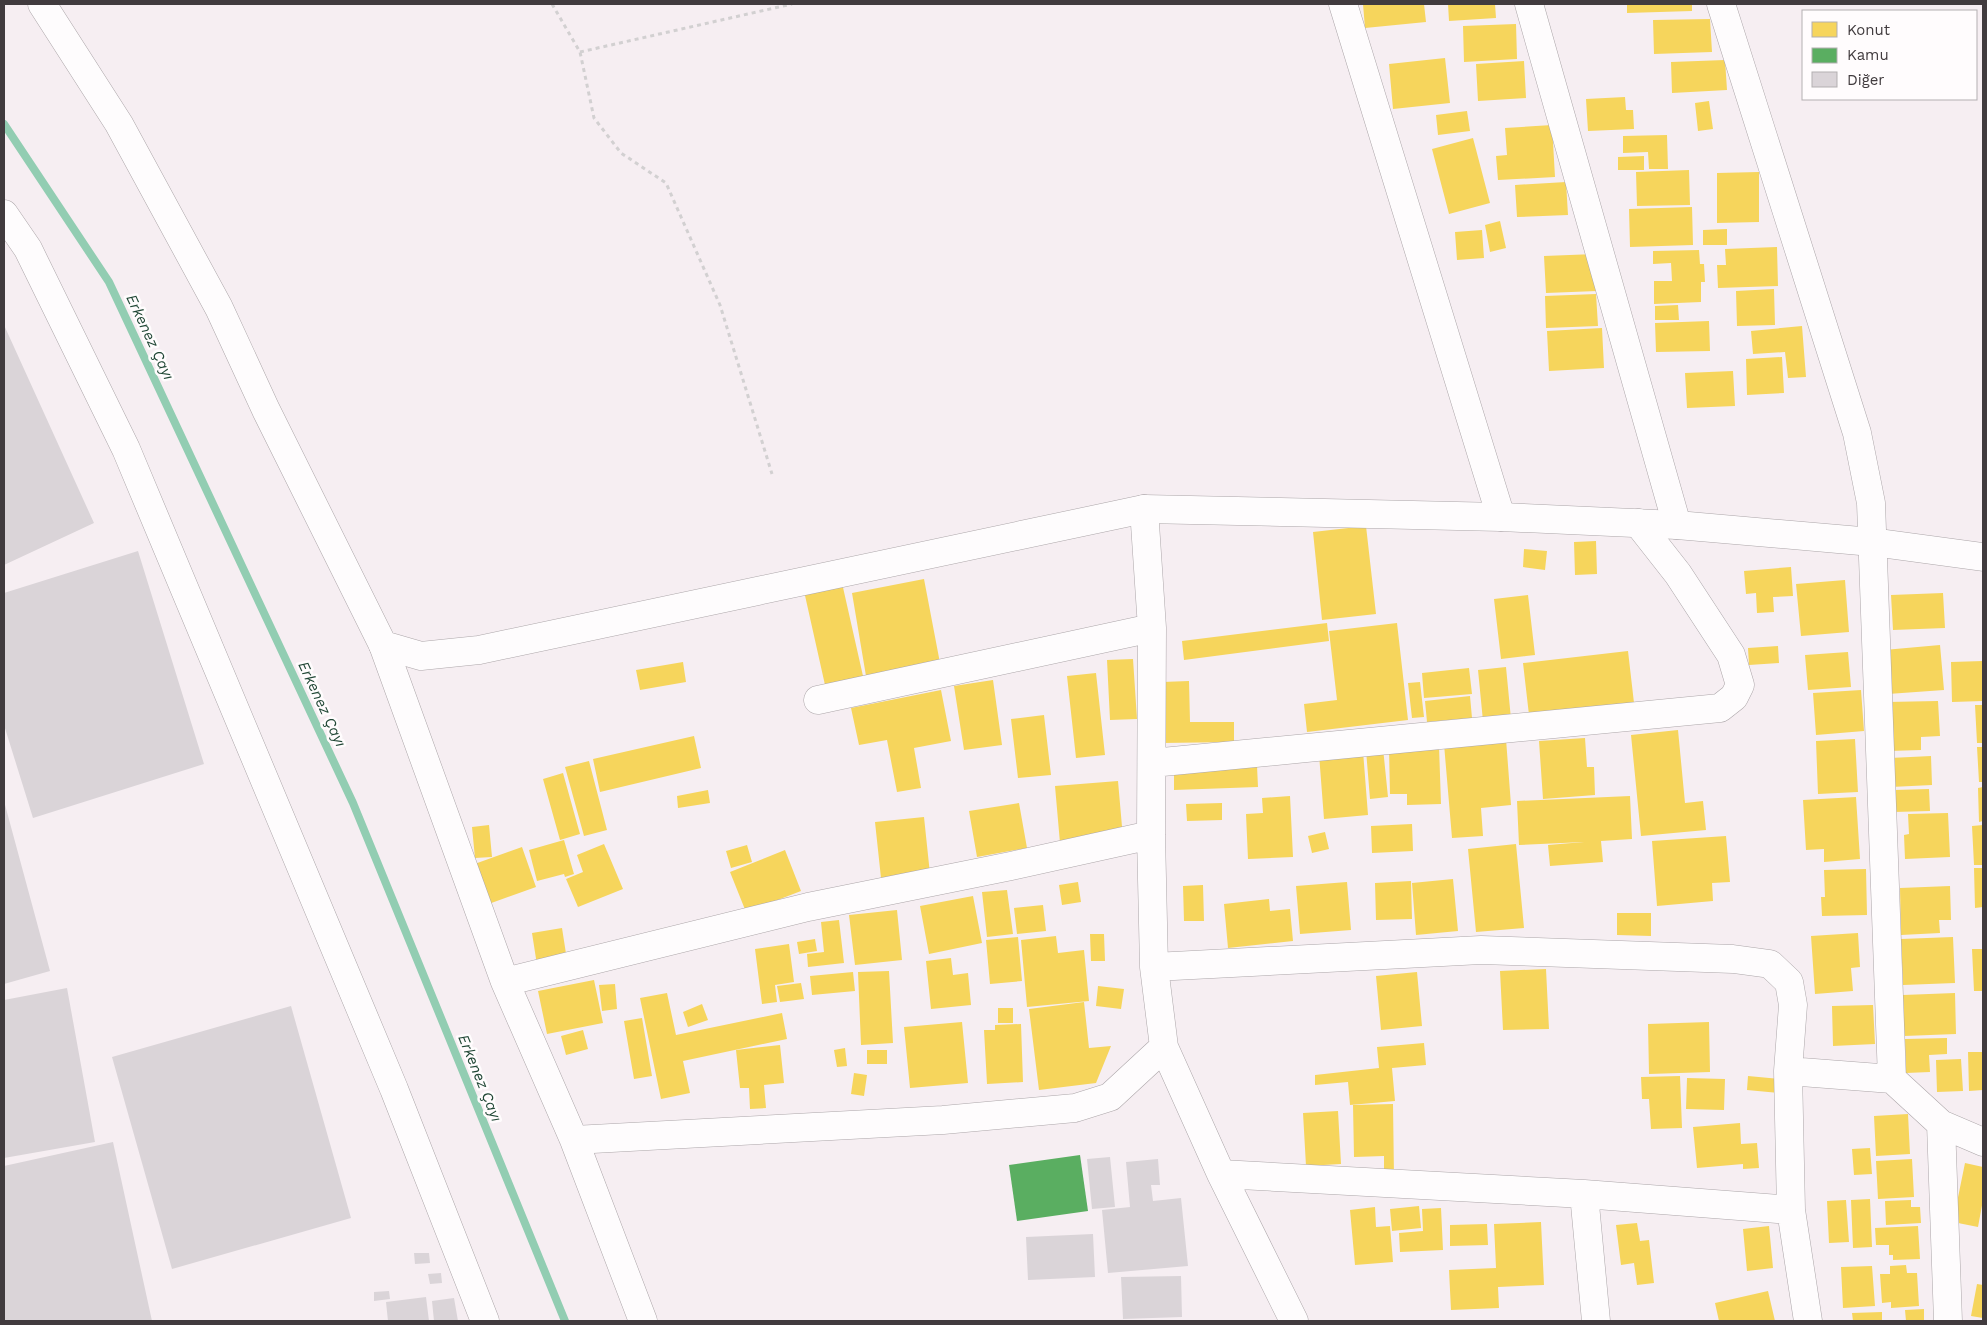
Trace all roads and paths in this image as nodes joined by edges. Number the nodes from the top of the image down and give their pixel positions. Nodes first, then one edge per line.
1 (42, 4) edge
2 (552, 4) edge
3 (792, 4) edge
4 (1343, 4) edge
5 (1529, 4) edge
6 (1721, 4) edge
7 (580, 52) junction
8 (4, 214) edge
9 (772, 474) dead end
10 (1144, 509) junction
11 (1501, 517) junction
12 (1638, 523) junction
13 (1677, 525) junction
14 (1872, 542) junction
15 (1983, 557) edge
16 (1152, 628) junction
17 (383, 645) junction
18 (818, 700) dead end
19 (1152, 763) junction
20 (1151, 835) junction
21 (1154, 967) junction
22 (505, 982) junction
23 (1164, 1047) junction
24 (1788, 1071) junction
25 (1892, 1079) junction
26 (1941, 1124) junction
27 (574, 1140) junction
28 (1983, 1142) edge
29 (1221, 1174) junction
30 (1584, 1194) junction
31 (1792, 1210) junction
32 (485, 1321) edge
33 (643, 1321) edge
34 (1294, 1321) edge
35 (1596, 1321) edge
36 (1808, 1321) edge
37 (1948, 1321) edge

1 - 17 street
2 - 7 path
3 - 7 path
4 - 11 street
5 - 13 street
6 - 14 street
7 - 9 path
8 - 32 street
10 - 11 street
10 - 16 street
10 - 17 street
11 - 12 street
12 - 13 street
12 - 19 street
13 - 14 street
14 - 15 street
14 - 25 street
16 - 18 street
16 - 19 street
17 - 22 street
19 - 20 street
20 - 21 street
20 - 22 street
21 - 23 street
21 - 24 street
22 - 27 street
23 - 27 street
23 - 29 street
24 - 25 street
24 - 31 street
25 - 26 street
26 - 28 street
26 - 37 street
27 - 33 street
29 - 30 street
29 - 34 street
30 - 31 street
30 - 35 street
31 - 36 street

